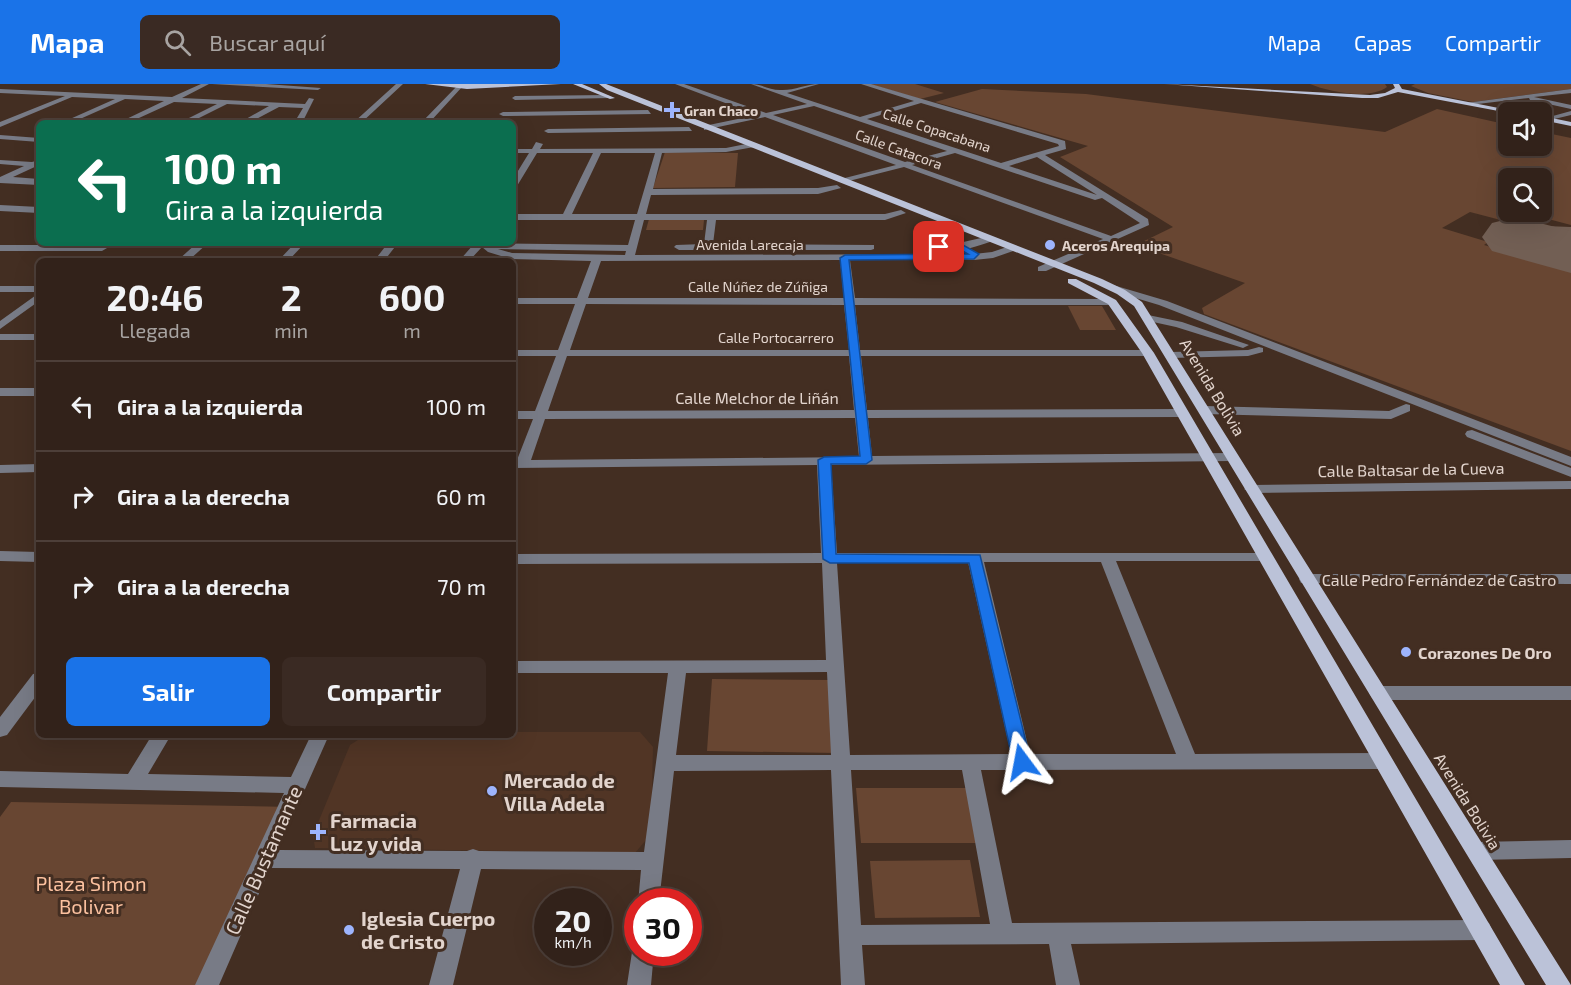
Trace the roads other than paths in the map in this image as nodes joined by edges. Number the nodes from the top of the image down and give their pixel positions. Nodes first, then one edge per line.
1 (206, 84) edge
2 (215, 84) edge
3 (400, 84) edge
4 (428, 84) edge
5 (558, 84) edge
6 (576, 84) edge
7 (603, 84) edge
8 (678, 84) edge
9 (754, 84) edge
10 (816, 84) edge
11 (864, 84) edge
12 (1167, 84) edge
13 (1298, 84) edge
14 (320, 86) edge
15 (524, 86) junction
16 (84, 87) dead end
17 (459, 87) junction
18 (1397, 87) edge
19 (1571, 90) edge
20 (0, 91) edge
21 (780, 93) junction
22 (70, 94) junction
23 (1347, 95) junction
24 (124, 97) junction
25 (608, 97) junction
26 (1520, 97) junction
27 (515, 98) junction
28 (174, 99) junction
29 (922, 101) junction
30 (226, 102) junction
31 (1469, 103) junction
32 (279, 104) junction
33 (815, 104) junction
34 (307, 106) junction
35 (1571, 108) edge
36 (1498, 109) edge
37 (648, 112) junction
38 (1571, 113) edge
39 (503, 114) junction
40 (555, 115) junction
41 (766, 115) junction
42 (1552, 117) edge
43 (859, 119) junction
44 (0, 120) edge
45 (12, 120) junction
46 (72, 120) edge
47 (128, 120) edge
48 (189, 120) edge
49 (249, 120) edge
50 (300, 120) edge
51 (360, 120) edge
52 (428, 120) edge
53 (498, 120) edge
54 (1552, 120) edge
55 (1571, 124) edge
56 (0, 125) edge
57 (707, 128) junction
58 (689, 129) junction
59 (548, 131) junction
60 (36, 136) edge
61 (0, 137) edge
62 (29, 139) junction
63 (36, 140) edge
64 (751, 145) junction
65 (739, 148) junction
66 (516, 151) edge
67 (535, 151) junction
68 (598, 151) junction
69 (659, 151) junction
70 (955, 151) junction
71 (1038, 154) junction
72 (0, 162) edge
73 (36, 163) edge
74 (36, 163) edge
75 (903, 165) junction
76 (1000, 166) junction
77 (517, 172) edge
78 (0, 179) edge
79 (36, 182) edge
80 (841, 185) junction
81 (647, 192) junction
82 (1113, 200) junction
83 (0, 208) edge
84 (36, 210) edge
85 (901, 213) junction
86 (516, 217) edge
87 (566, 217) junction
88 (712, 217) junction
89 (638, 218) junction
90 (1112, 238) junction
91 (990, 239) junction
92 (976, 243) junction
93 (70, 246) edge
94 (104, 246) edge
95 (200, 246) edge
96 (297, 246) edge
97 (391, 246) edge
98 (481, 246) edge
99 (486, 246) edge
100 (516, 246) edge
101 (708, 247) junction
102 (963, 247) junction
103 (0, 248) edge
104 (1012, 248) junction
105 (630, 253) junction
106 (1001, 253) junction
107 (974, 257) junction
108 (89, 258) edge
109 (186, 258) edge
110 (286, 258) edge
111 (381, 258) edge
112 (467, 258) edge
113 (597, 258) junction
114 (845, 258) junction
115 (1054, 264) junction
116 (1042, 269) junction
117 (36, 288) edge
118 (1113, 288) junction
119 (0, 289) edge
120 (36, 298) edge
121 (516, 301) edge
122 (582, 301) junction
123 (849, 302) junction
124 (1112, 302) junction
125 (1148, 318) junction
126 (0, 326) edge
127 (0, 337) edge
128 (36, 337) edge
129 (1259, 350) junction
130 (855, 352) junction
131 (516, 353) edge
132 (563, 353) junction
133 (1148, 353) junction
134 (1171, 355) junction
135 (0, 392) edge
136 (36, 392) edge
137 (1406, 408) junction
138 (1205, 410) junction
139 (1181, 413) junction
140 (516, 414) edge
141 (541, 414) junction
142 (861, 414) junction
143 (1207, 457) junction
144 (1232, 457) junction
145 (824, 460) junction
146 (866, 460) junction
147 (1571, 462) edge
148 (518, 464) edge
149 (36, 468) edge
150 (0, 469) edge
151 (1571, 473) edge
152 (1571, 485) edge
153 (1251, 489) junction
154 (0, 556) edge
155 (1264, 556) junction
156 (36, 557) edge
157 (975, 558) junction
158 (1107, 558) junction
159 (516, 559) edge
160 (830, 559) junction
161 (1307, 579) junction
162 (1571, 579) edge
163 (836, 666) junction
164 (516, 667) edge
165 (678, 667) junction
166 (36, 683) edge
167 (1378, 693) junction
168 (1571, 693) edge
169 (0, 730) edge
170 (160, 738) edge
171 (319, 738) edge
172 (1188, 761) junction
173 (1383, 761) junction
174 (840, 762) junction
175 (970, 762) junction
176 (1022, 762) junction
177 (665, 764) junction
178 (0, 779) edge
179 (134, 782) junction
180 (297, 785) junction
181 (1571, 849) edge
182 (1476, 851) junction
183 (473, 858) junction
184 (264, 859) junction
185 (653, 861) junction
186 (650, 888) edge
187 (1481, 930) junction
188 (1003, 933) junction
189 (1058, 933) junction
190 (850, 935) junction
191 (641, 966) edge
192 (207, 985) edge
193 (441, 985) edge
194 (639, 985) edge
195 (853, 985) edge
196 (1068, 985) edge
197 (1513, 985) edge
198 (1559, 985) edge

1 - 28 street
2 - 14 street
3 - 51 street
4 - 17 main road
5 - 15 main road
6 - 25 main road, Avenida Bolivia
7 - 57 main road, Avenida Bolivia
8 - 41 street, Calle Catacora
9 - 21 street, Calle Copacabana
10 - 21 street
11 - 29 street
12 - 23 main road
13 - 23 main road
14 - 34 street
15 - 17 main road
15 - 27 street
16 - 22 street
17 - 52 street
18 - 23 main road
18 - 31 main road
19 - 26 street
20 - 22 street
21 - 33 street, Calle Copacabana
22 - 24 street
22 - 45 street
24 - 28 street
24 - 46 street
25 - 27 street
25 - 37 main road, Avenida Bolivia
26 - 31 street
26 - 35 street
27 - 39 street
28 - 30 street
28 - 47 street
29 - 43 street
29 - 71 street
30 - 32 street
30 - 48 street
31 - 36 main road
32 - 34 street
32 - 49 street
33 - 41 street
33 - 43 street, Calle Copacabana
34 - 50 street
37 - 40 street
37 - 58 main road, Avenida Bolivia
38 - 42 street
39 - 40 street
39 - 53 street
40 - 59 street
41 - 57 street
41 - 75 street, Calle Catacora
43 - 70 street, Calle Copacabana
44 - 45 street
45 - 56 street
54 - 55 main road
57 - 64 main road, Avenida Bolivia
58 - 59 street
58 - 65 main road, Avenida Bolivia
59 - 67 street
60 - 62 street
61 - 62 street
62 - 63 street
64 - 65 street
64 - 80 main road, Avenida Bolivia
65 - 69 street
65 - 80 main road, Avenida Bolivia
66 - 67 street
67 - 68 street
67 - 77 street
68 - 69 street
68 - 87 street
69 - 81 street
70 - 75 street
70 - 76 street, Calle Copacabana
71 - 76 street
71 - 82 street
72 - 73 street
74 - 78 street
75 - 80 street
75 - 90 street, Calle Catacora
76 - 82 street, Calle Copacabana
78 - 79 street
80 - 81 street
80 - 85 main road, Avenida Bolivia
80 - 91 main road, Avenida Bolivia
81 - 89 street
82 - 90 street
83 - 84 street
85 - 88 street
85 - 92 main road, Avenida Bolivia
86 - 87 street
87 - 89 street
88 - 89 street
88 - 101 street
89 - 105 street
90 - 115 street
91 - 92 street, Avenida Larecaja
91 - 104 main road, Avenida Bolivia
92 - 102 street, Avenida Larecaja
92 - 106 main road, Avenida Bolivia
93 - 103 street
94 - 108 street
95 - 109 street
96 - 110 street
97 - 111 street
98 - 112 street
99 - 113 street, Avenida Larecaja
100 - 105 street, Avenida Larecaja
101 - 102 street, Avenida Larecaja
101 - 105 street, Avenida Larecaja
102 - 107 street
104 - 106 street, Avenida Larecaja
104 - 115 main road, Avenida Bolivia
105 - 113 street, Avenida Larecaja
105 - 114 street, Avenida Larecaja
106 - 107 street, Avenida Larecaja
106 - 116 main road, Avenida Bolivia
107 - 114 street, Avenida Larecaja
113 - 122 street
114 - 123 street
115 - 116 street
115 - 118 main road, Avenida Bolivia
116 - 124 main road, Avenida Bolivia
117 - 119 street
118 - 125 main road, Avenida Bolivia
118 - 147 street
120 - 126 street
121 - 122 street, Calle Núñez de Zúñiga
122 - 123 street, Calle Núñez de Zúñiga
122 - 132 street
123 - 124 street, Calle Núñez de Zúñiga
123 - 130 street
124 - 133 main road, Avenida Bolivia
125 - 129 street
125 - 134 main road, Avenida Bolivia
127 - 128 street
129 - 134 street
129 - 137 street
130 - 132 street, Calle Portocarrero
130 - 133 street, Calle Portocarrero
130 - 142 street
131 - 132 street, Calle Portocarrero
132 - 141 street
133 - 139 main road, Avenida Bolivia
134 - 138 main road, Avenida Bolivia
135 - 136 street
137 - 138 street
137 - 151 street
138 - 144 main road, Avenida Bolivia
139 - 142 street, Calle Melchor de Liñán
139 - 143 main road, Avenida Bolivia
140 - 141 street, Calle Melchor de Liñán
141 - 142 street, Calle Melchor de Liñán
141 - 148 street
142 - 146 street
143 - 144 street
143 - 146 street
143 - 155 main road, Avenida Bolivia
144 - 153 main road, Avenida Bolivia
145 - 146 street
145 - 148 street
145 - 160 street
149 - 150 street
152 - 153 street, Calle Baltasar de la Cueva
153 - 161 main road, Avenida Bolivia
154 - 156 street
155 - 158 street
155 - 173 main road, Avenida Bolivia
157 - 158 street
157 - 160 street
157 - 176 street
158 - 172 street
159 - 160 street
160 - 163 street
161 - 162 street, Calle Pedro Fernández de Castro
161 - 167 main road, Avenida Bolivia
163 - 165 street
163 - 174 street
164 - 165 street
165 - 177 street
166 - 169 street
167 - 168 street
167 - 182 main road, Avenida Bolivia
170 - 179 street
171 - 180 street, Calle Bustamante
172 - 173 street
172 - 176 street
173 - 187 main road, Avenida Bolivia
174 - 175 street
174 - 177 street
174 - 190 street
175 - 176 street
175 - 188 street
177 - 185 street
178 - 179 street
179 - 180 street
180 - 184 street, Calle Bustamante
181 - 182 street
182 - 198 main road, Avenida Bolivia
183 - 184 street
183 - 185 street
183 - 193 street
184 - 192 street, Calle Bustamante
185 - 186 street
187 - 189 street
187 - 197 main road, Avenida Bolivia
188 - 189 street
188 - 190 street
189 - 196 street
190 - 195 street
191 - 194 street

